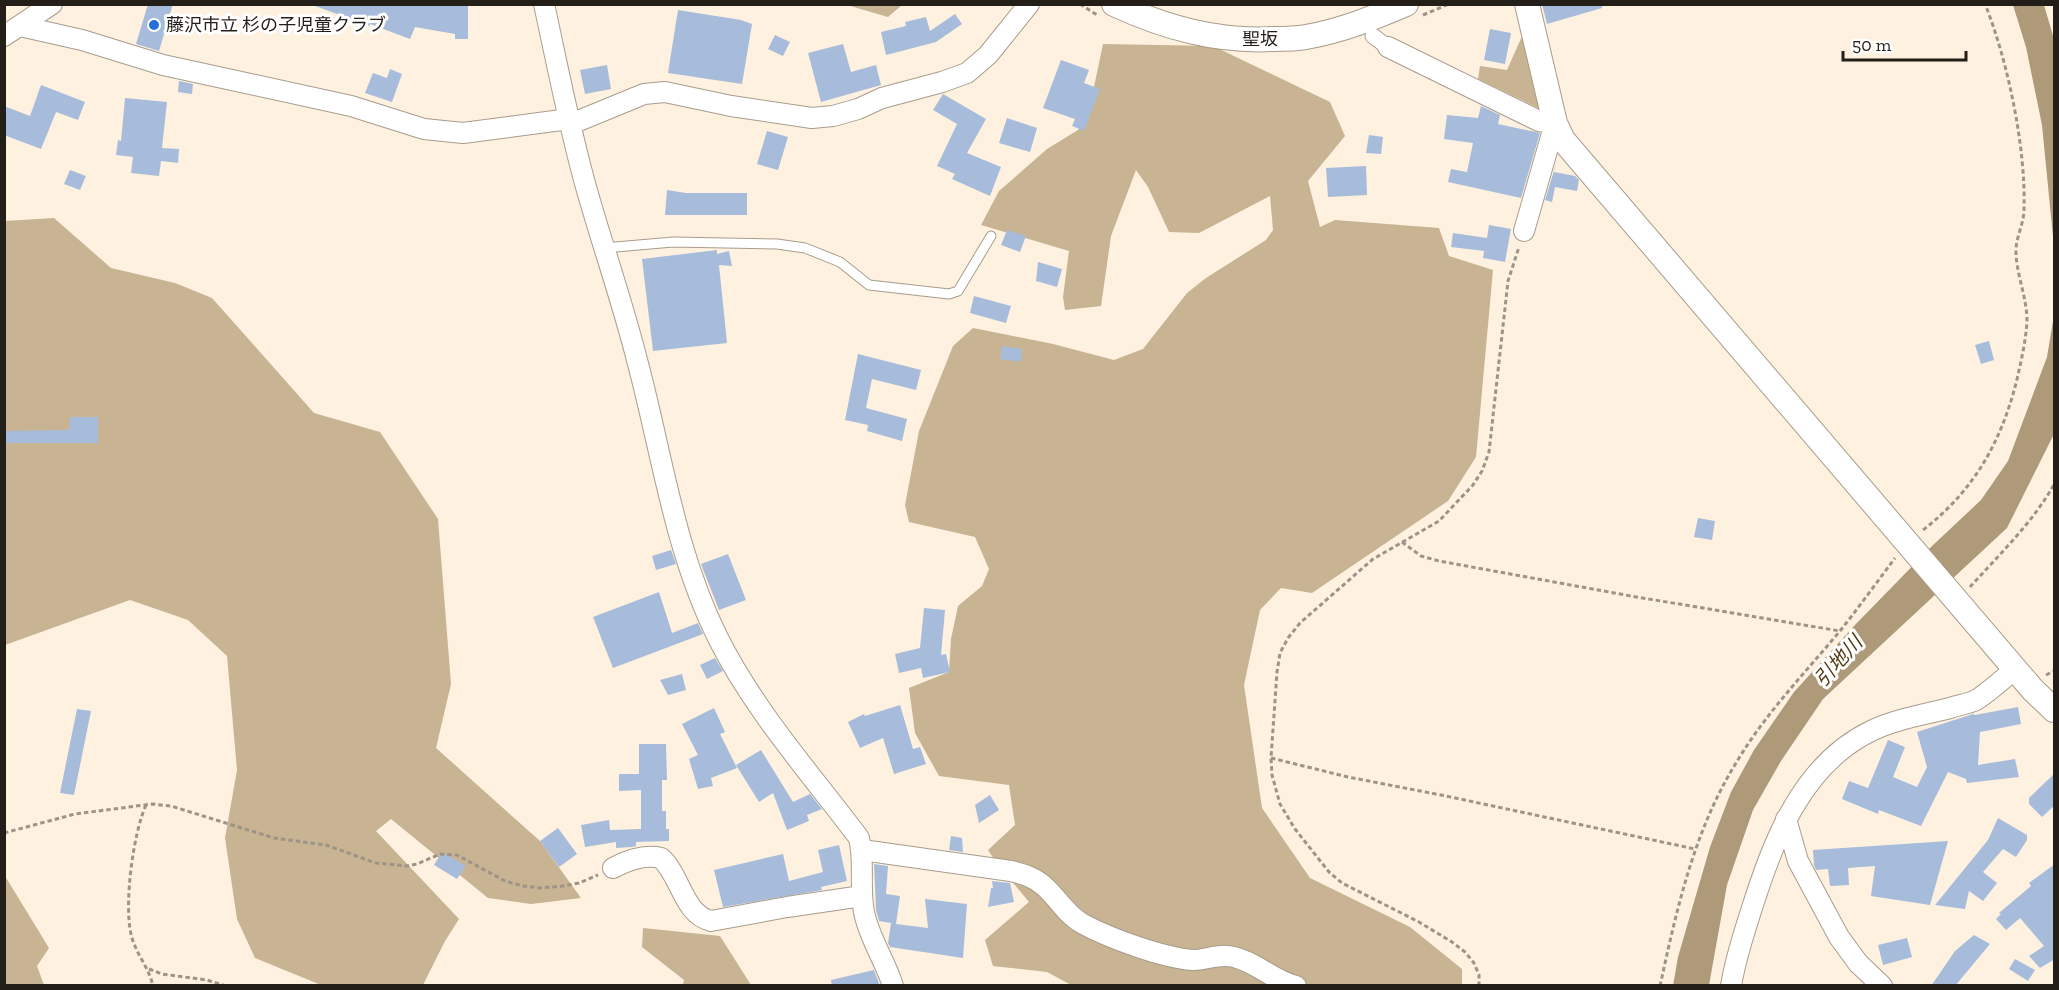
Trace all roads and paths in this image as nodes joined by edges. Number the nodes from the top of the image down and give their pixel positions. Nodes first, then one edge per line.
1 (52, 4) edge
2 (544, 4) edge
3 (1029, 4) edge
4 (1114, 4) edge
5 (1406, 4) edge
6 (1527, 4) edge
7 (1985, 4) edge
8 (12, 31) edge
9 (1380, 41) dead end
10 (570, 121) junction
11 (1555, 123) junction
12 (1524, 231) joint
13 (991, 236) dead end
14 (604, 248) junction
15 (2055, 484) edge
16 (1402, 542) junction
17 (1906, 543) junction
18 (1955, 599) junction
19 (1840, 631) junction
20 (2015, 669) junction
21 (2055, 710) edge
22 (1271, 758) junction
23 (147, 804) junction
24 (1786, 819) junction
25 (4, 833) edge
26 (1695, 849) junction
27 (862, 850) junction
28 (613, 868) joint
29 (862, 896) junction
30 (146, 966) junction
31 (153, 986) edge
32 (226, 986) edge
33 (893, 986) edge
34 (1296, 986) edge
35 (1479, 986) edge
36 (1660, 986) edge
37 (1731, 986) edge
38 (1882, 986) edge

1 - 8 street
2 - 10 street
3 - 10 street
4 - 5 street, 聖坂
6 - 11 street
7 - 17 path
8 - 10 street
9 - 11 street
10 - 14 street
11 - 12 street
11 - 17 street
12 - 16 path
13 - 14 lane
14 - 27 street
15 - 18 path
16 - 19 path
16 - 22 path
17 - 18 street
17 - 19 path
18 - 20 street
19 - 26 path
20 - 21 street
20 - 24 street
22 - 26 path
22 - 35 path
23 - 25 path
23 - 28 path
23 - 30 path
24 - 37 street
24 - 38 street
26 - 36 path
27 - 29 street
27 - 34 street
28 - 29 street
29 - 33 street
30 - 31 path
30 - 32 path

